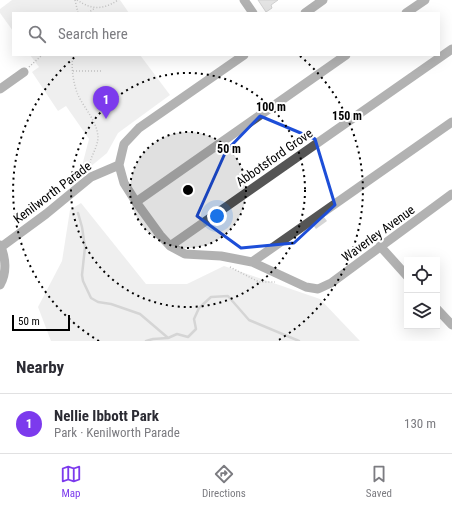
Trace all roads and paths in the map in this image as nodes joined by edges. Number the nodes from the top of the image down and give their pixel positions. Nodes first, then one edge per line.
1 (76, 0) edge
2 (118, 0) edge
3 (244, 0) edge
4 (323, 0) edge
5 (424, 0) edge
6 (95, 8) junction
7 (78, 12) edge
8 (89, 12) edge
9 (252, 12) edge
10 (306, 12) edge
11 (407, 12) edge
12 (452, 49) edge
13 (41, 56) edge
14 (73, 56) edge
15 (243, 56) edge
16 (345, 56) edge
17 (73, 71) junction
18 (103, 71) dead end
19 (24, 72) joint
20 (0, 89) edge
21 (452, 122) edge
22 (118, 165) junction
23 (91, 177) junction
24 (452, 194) edge
25 (136, 202) junction
26 (0, 246) edge
27 (170, 246) junction
28 (380, 246) junction
29 (252, 262) junction
30 (228, 265) dead end
31 (404, 273) edge
32 (277, 282) dead end
33 (0, 285) edge
34 (440, 312) edge
35 (452, 326) edge

1 - 6 path
1 - 7 path
2 - 6 path
3 - 9 street
4 - 10 street
5 - 11 street
6 - 8 path
12 - 27 street, Abbotsford Grove
13 - 19 path
14 - 17 path
15 - 22 street
16 - 25 street
17 - 18 path
17 - 23 path
19 - 20 street
21 - 29 street
22 - 23 street, Kenilworth Parade
22 - 25 street
23 - 26 street, Kenilworth Parade
24 - 28 street, Waverley Avenue
25 - 27 street
26 - 33 street
27 - 29 street
28 - 29 street, Waverley Avenue
28 - 31 street
30 - 32 path
34 - 35 street

